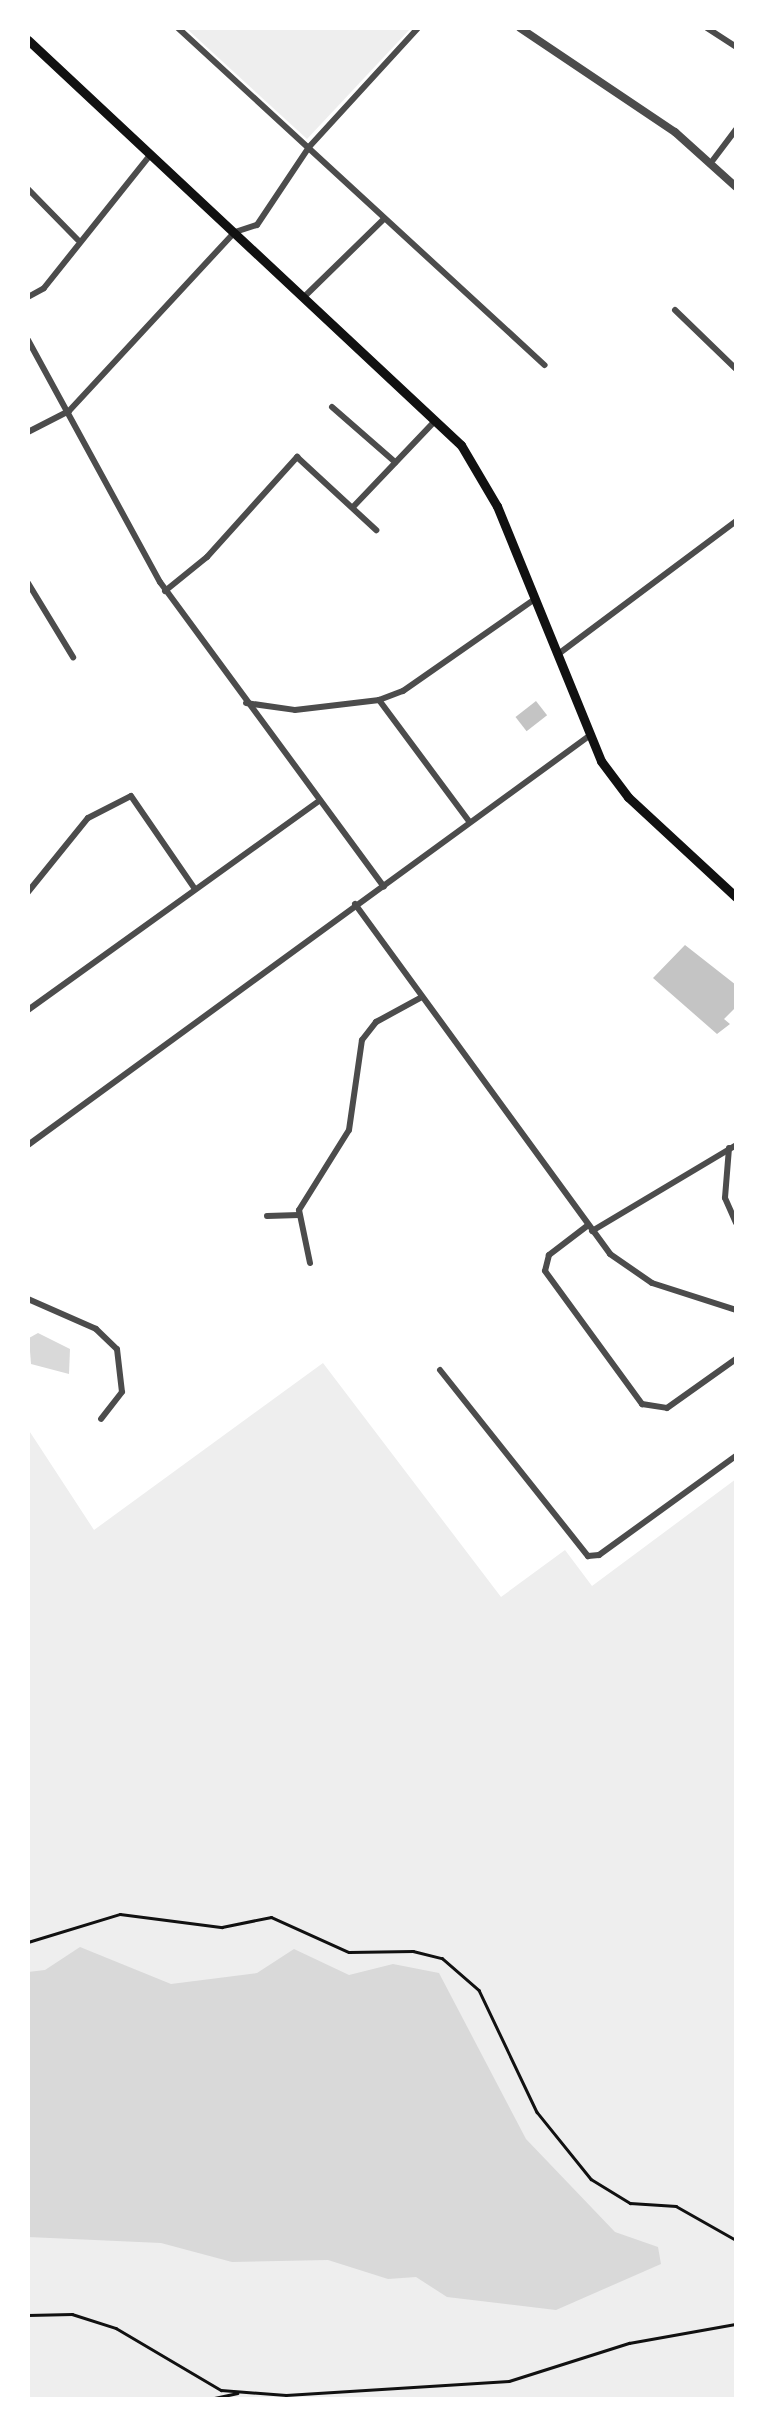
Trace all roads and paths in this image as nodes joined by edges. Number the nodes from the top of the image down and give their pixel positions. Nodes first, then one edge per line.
1 (178, 28) edge
2 (418, 28) edge
3 (520, 28) edge
4 (707, 28) edge
5 (28, 40) edge
6 (736, 46) edge
7 (736, 130) edge
8 (309, 147) junction
9 (152, 154) junction
10 (713, 160) junction
11 (736, 187) edge
12 (28, 189) edge
13 (384, 219) junction
14 (235, 232) junction
15 (78, 240) junction
16 (305, 296) junction
17 (28, 297) edge
18 (675, 310) dead end
19 (28, 340) edge
20 (544, 365) dead end
21 (736, 368) edge
22 (332, 407) dead end
23 (65, 413) junction
24 (436, 420) junction
25 (28, 432) edge
26 (395, 462) junction
27 (353, 507) junction
28 (736, 521) edge
29 (376, 530) dead end
30 (28, 583) edge
31 (165, 590) junction
32 (535, 600) junction
33 (558, 655) junction
34 (73, 657) dead end
35 (379, 700) junction
36 (245, 702) junction
37 (589, 736) junction
38 (319, 801) junction
39 (469, 821) junction
40 (384, 887) junction
41 (195, 889) junction
42 (28, 892) edge
43 (736, 897) edge
44 (354, 904) junction
45 (422, 997) junction
46 (28, 1010) edge
47 (28, 1145) edge
48 (733, 1146) edge
49 (299, 1214) junction
50 (267, 1216) dead end
51 (736, 1223) edge
52 (589, 1228) junction
53 (310, 1263) dead end
54 (28, 1299) edge
55 (736, 1310) edge
56 (736, 1360) edge
57 (440, 1370) dead end
58 (102, 1420) dead end
59 (736, 1456) edge
60 (28, 1942) edge
61 (736, 2240) edge
62 (28, 2316) edge
63 (736, 2324) edge
64 (241, 2392) junction
65 (204, 2400) edge

1 - 8 street
2 - 8 street
3 - 10 street
4 - 6 street
5 - 9 main road
7 - 10 street
8 - 13 street
8 - 14 street
9 - 14 main road
9 - 15 street
10 - 11 street
12 - 15 street
13 - 16 street
13 - 20 street
14 - 16 main road
14 - 23 street
15 - 17 street
16 - 24 main road
18 - 21 street
19 - 23 street
22 - 26 street
23 - 25 street
23 - 31 street
24 - 26 street
24 - 32 main road
26 - 27 street
27 - 29 street
27 - 31 street
28 - 33 street
30 - 34 street
31 - 36 street
32 - 33 main road
32 - 35 street
33 - 37 main road
35 - 36 street
35 - 39 street
36 - 38 street
37 - 39 street
37 - 43 main road
38 - 40 street
38 - 41 street
39 - 40 street
40 - 44 street
41 - 42 street
41 - 46 street
44 - 45 street
44 - 47 street
45 - 49 street
45 - 52 street
48 - 51 street
48 - 52 street
49 - 50 street
49 - 53 street
52 - 55 street
52 - 56 street
54 - 58 street
57 - 59 street
60 - 61 path
62 - 64 path
63 - 64 path
64 - 65 path

